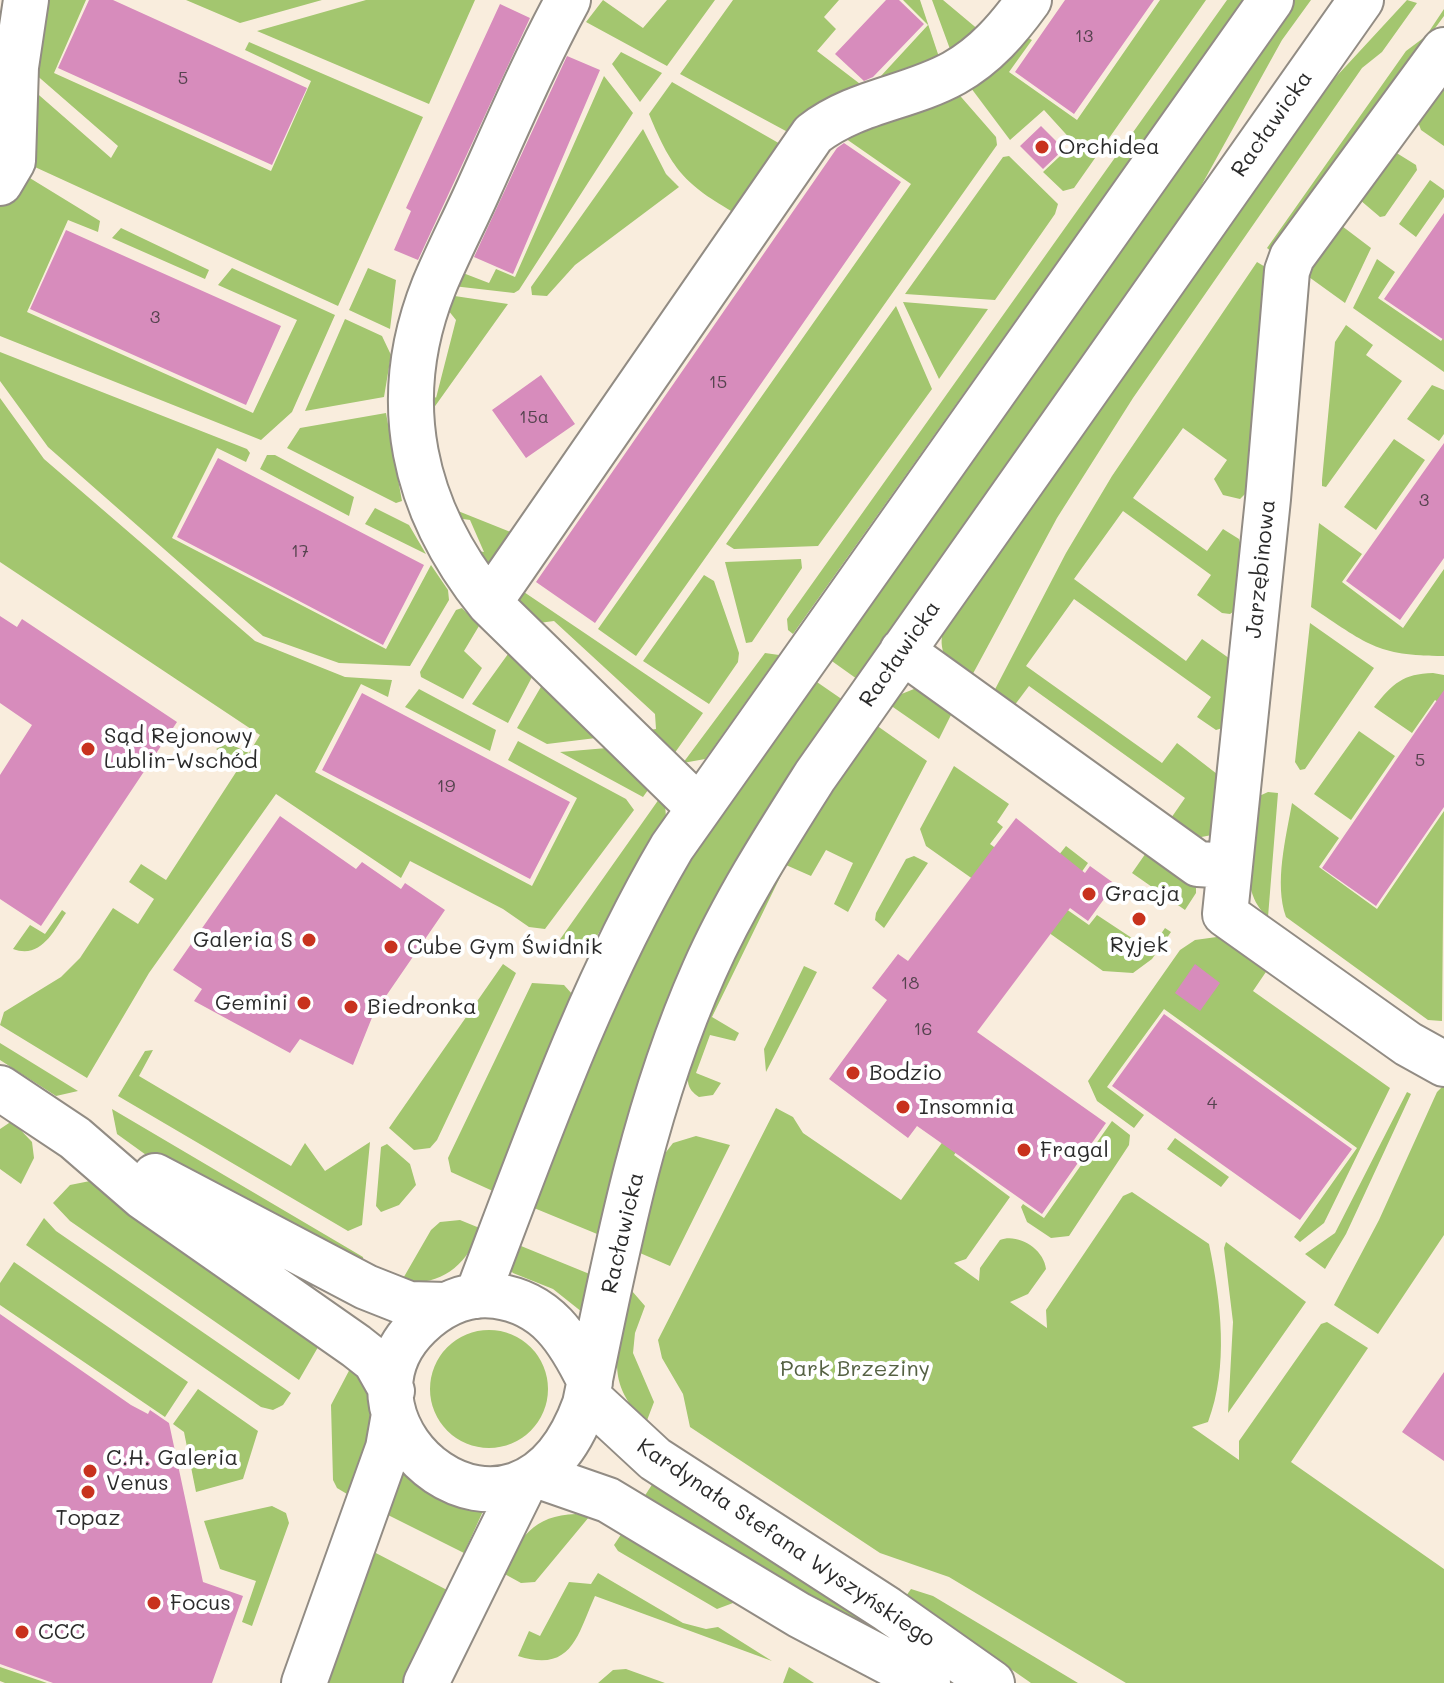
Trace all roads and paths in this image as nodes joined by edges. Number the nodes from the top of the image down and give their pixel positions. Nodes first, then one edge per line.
1 (26, 0) edge
2 (568, 0) edge
3 (1029, 0) edge
4 (1271, 0) edge
5 (1361, 0) edge
6 (1444, 50) edge
7 (0, 183) edge
8 (489, 603) junction
9 (902, 651) junction
10 (698, 807) junction
11 (1230, 866) junction
12 (1426, 1054) edge
13 (0, 1088) edge
14 (75, 1138) junction
15 (462, 1301) junction
16 (588, 1389) junction
17 (393, 1402) junction
18 (530, 1480) junction
19 (304, 1683) edge
20 (426, 1683) edge
21 (928, 1683) edge
22 (992, 1683) edge

1 - 7 street
2 - 8 street
3 - 8 street
4 - 10 street
5 - 9 street, Racławicka
6 - 11 street, Jarzębinowa
8 - 10 street
9 - 11 street
9 - 16 street, Racławicka
10 - 15 street
11 - 12 street, Jarzębinowa
13 - 14 street
14 - 15 street
14 - 17 street
15 - 16 street
15 - 17 street
16 - 18 street
16 - 22 street, Kardynała Stefana Wyszyńskiego
17 - 18 street
17 - 19 street
18 - 20 street
18 - 21 street, Kardynała Stefana Wyszyńskiego

